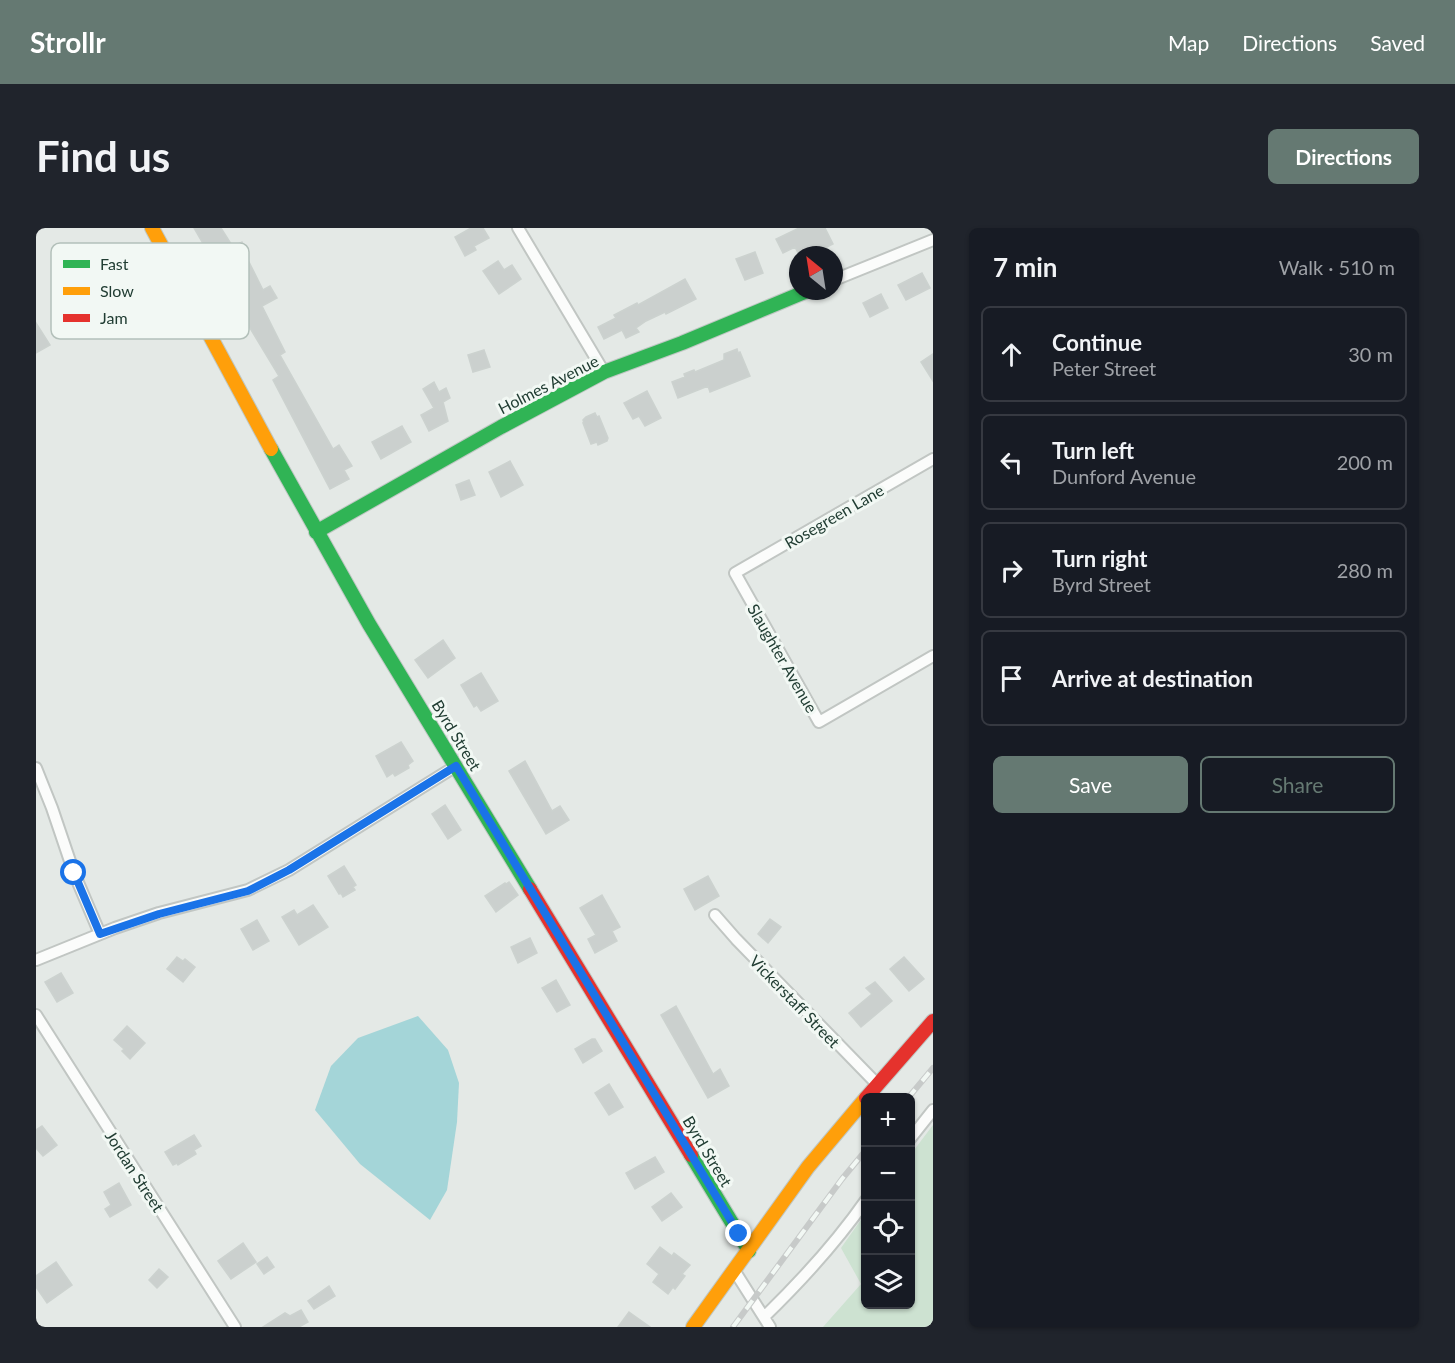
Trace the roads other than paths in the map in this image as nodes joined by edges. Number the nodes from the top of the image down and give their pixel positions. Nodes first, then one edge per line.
1 (152, 228) edge
2 (518, 228) edge
3 (933, 240) edge
4 (160, 243) edge
5 (843, 276) edge
6 (789, 298) edge
7 (212, 339) edge
8 (604, 372) junction
9 (933, 459) edge
10 (316, 532) junction
11 (735, 573) joint
12 (933, 656) edge
13 (456, 766) junction
14 (36, 768) edge
15 (715, 915) dead end
16 (100, 934) junction
17 (36, 960) edge
18 (36, 1015) edge
19 (933, 1022) edge
20 (876, 1084) junction
21 (870, 1093) edge
22 (861, 1104) edge
23 (933, 1110) edge
24 (915, 1133) edge
25 (865, 1201) edge
26 (749, 1251) junction
27 (734, 1270) junction
28 (764, 1317) junction
29 (235, 1327) edge
30 (693, 1327) edge
31 (770, 1327) edge

1 - 4 street, Byrd Street
2 - 8 street
3 - 5 street
6 - 8 street, Holmes Avenue
7 - 10 street, Byrd Street
8 - 10 street, Holmes Avenue
9 - 11 street, Rosegreen Lane
10 - 13 street, Byrd Street
11 - 12 street, Slaughter Avenue
13 - 16 street
13 - 26 street, Byrd Street
14 - 16 street
15 - 20 street, Vickerstaff Street
16 - 17 street
18 - 29 street, Jordan Street
19 - 20 street
20 - 21 street
22 - 26 street
23 - 24 street
25 - 28 street
26 - 27 street
27 - 28 street
27 - 30 street
28 - 31 street

